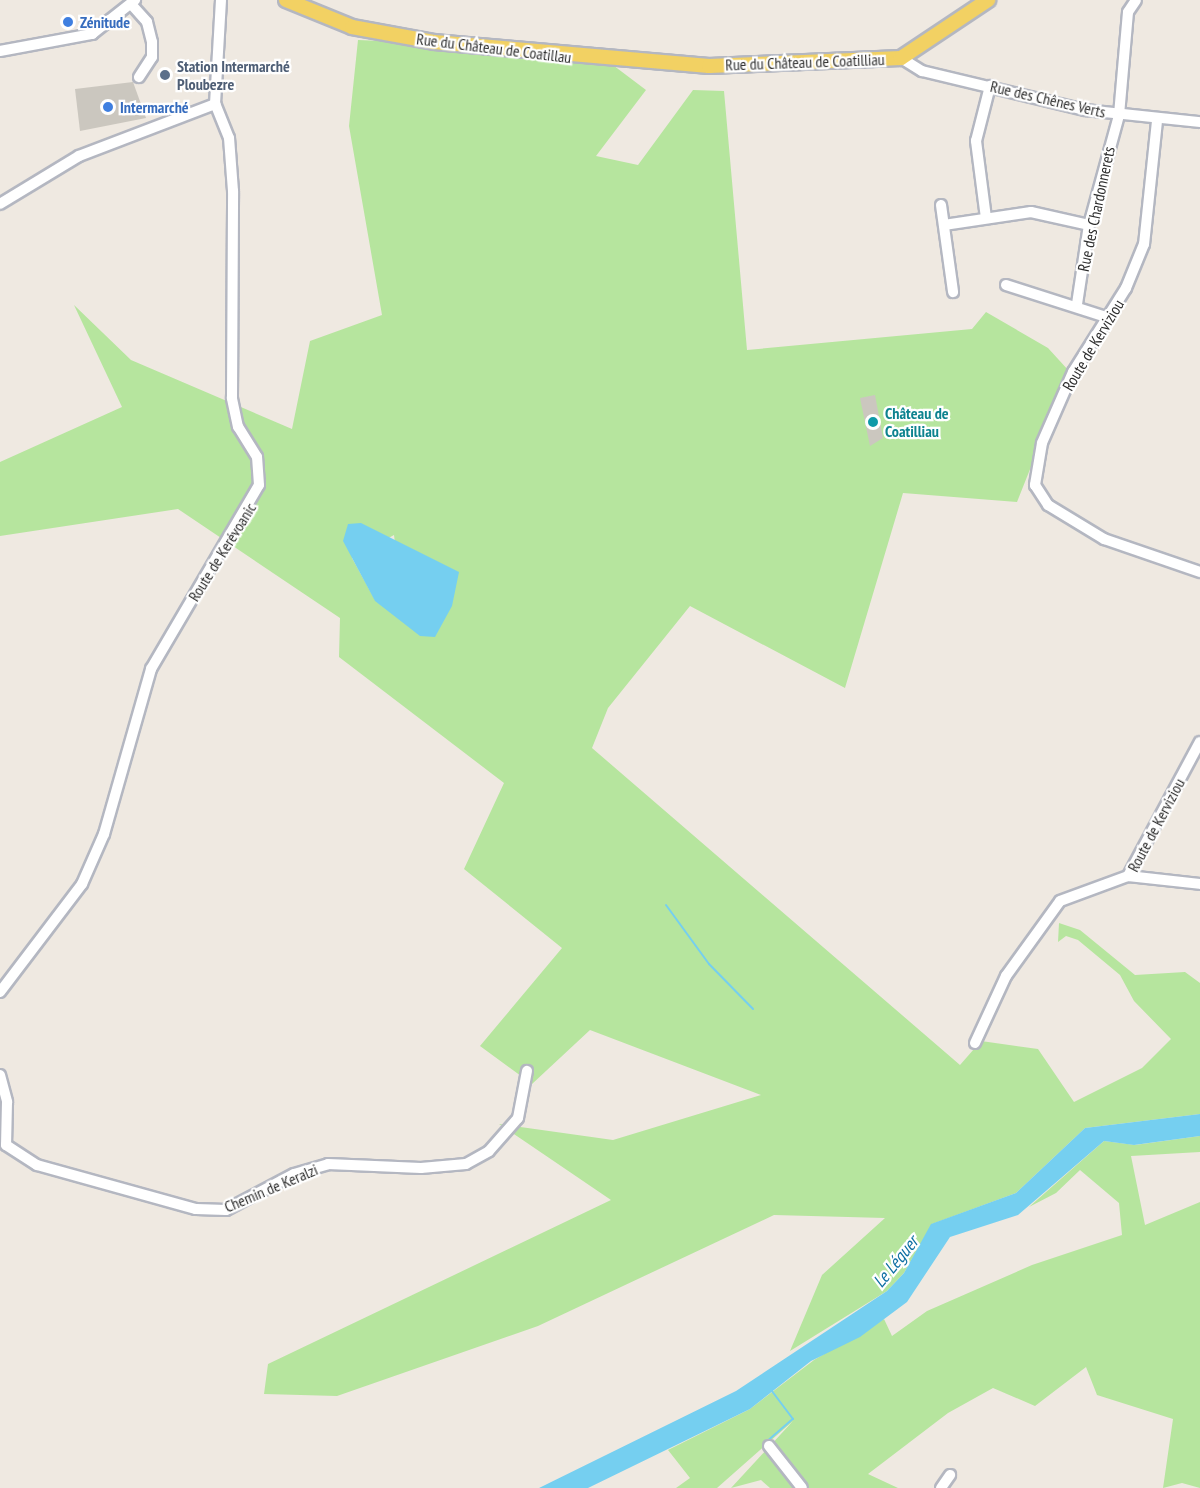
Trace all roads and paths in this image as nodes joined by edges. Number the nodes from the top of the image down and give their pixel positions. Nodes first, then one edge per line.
1 (221, 0) edge
2 (286, 0) edge
3 (988, 0) edge
4 (1136, 0) edge
5 (133, 2) edge
6 (0, 51) edge
7 (901, 58) junction
8 (709, 66) joint
9 (139, 77) dead end
10 (990, 86) junction
11 (215, 104) junction
12 (1119, 115) junction
13 (1157, 121) junction
14 (1200, 122) edge
15 (0, 204) edge
16 (941, 205) dead end
17 (986, 218) junction
18 (944, 225) junction
19 (1089, 225) junction
20 (1006, 285) dead end
21 (953, 292) dead end
22 (1077, 304) junction
23 (1107, 317) junction
24 (1200, 572) edge
25 (1200, 741) edge
26 (1128, 876) junction
27 (1200, 884) edge
28 (0, 992) edge
29 (975, 1042) dead end
30 (527, 1071) dead end
31 (0, 1075) edge
32 (3, 1145) edge
33 (769, 1446) dead end
34 (950, 1475) dead end
35 (802, 1488) edge
36 (941, 1488) edge

1 - 11 street, Route de Kerévoanic
2 - 8 main road, Rue du Château de Coatillau
3 - 7 main road
4 - 12 street, Rue des Chardonnerets
5 - 6 street
5 - 9 street
7 - 8 main road, Rue du Château de Coatilliau
7 - 10 street, Rue des Chênes Verts
10 - 12 street, Rue des Chênes Verts
10 - 17 street
11 - 15 street
11 - 28 street, Route de Kerévoanic
12 - 13 street, Rue des Chênes Verts
12 - 19 street, Rue des Chardonnerets
13 - 14 street, Rue des Chênes Verts
13 - 23 street, Route de Kerviziou
16 - 18 street
17 - 18 street
17 - 19 street
18 - 21 street
19 - 22 street, Rue des Chardonnerets
20 - 22 street
22 - 23 street
23 - 24 street, Route de Kerviziou
25 - 26 street, Route de Kerviziou
26 - 27 street, Route de Kerviziou
26 - 29 street
30 - 32 street, Chemin de Keralzi
31 - 32 street
33 - 35 street
34 - 36 street

